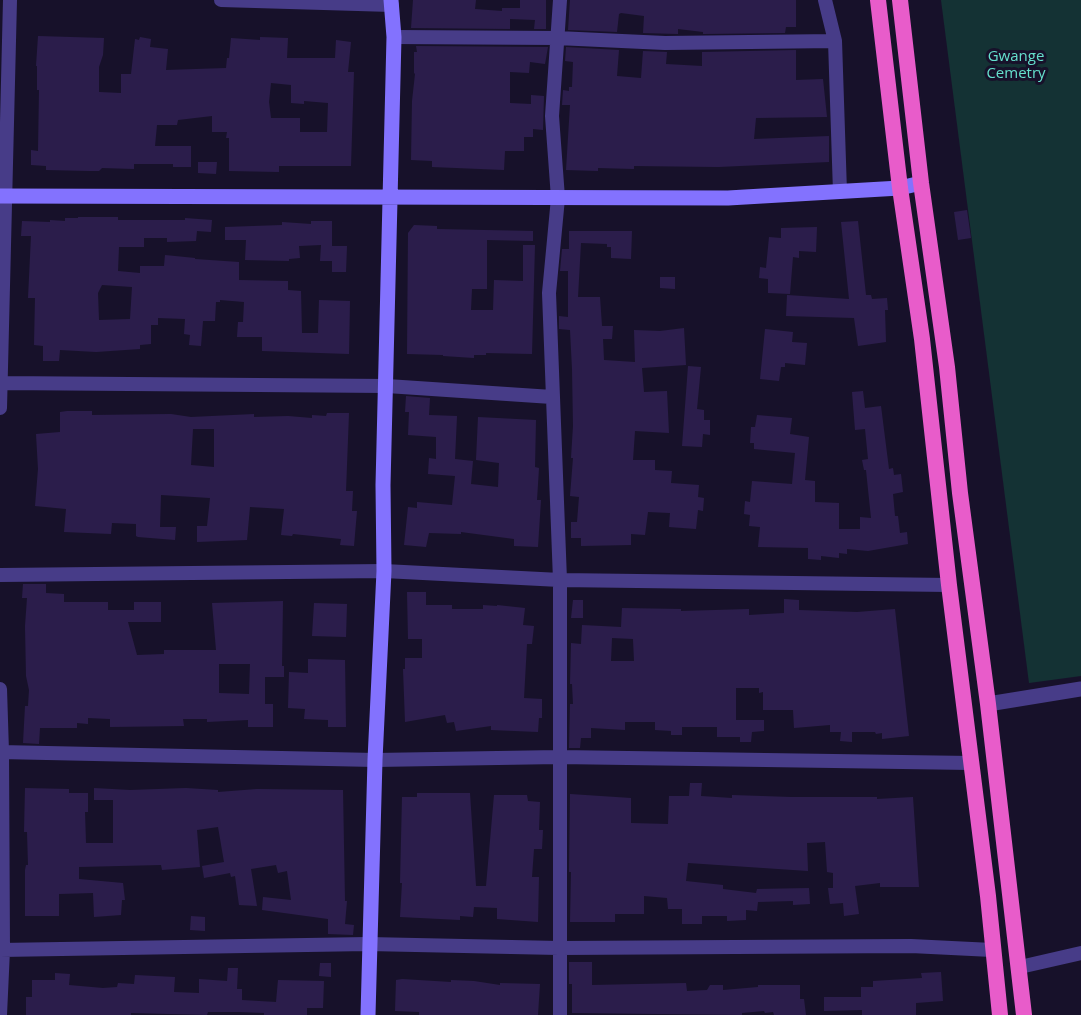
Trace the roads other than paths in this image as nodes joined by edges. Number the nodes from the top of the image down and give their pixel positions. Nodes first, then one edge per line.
1 (10, 0) edge
2 (221, 0) edge
3 (560, 0) edge
4 (825, 0) edge
5 (878, 0) edge
6 (900, 0) edge
7 (392, 3) edge
8 (394, 37) junction
9 (557, 38) junction
10 (835, 41) junction
11 (921, 183) junction
12 (900, 188) junction
13 (840, 192) junction
14 (2, 196) edge
15 (388, 197) junction
16 (558, 198) junction
17 (1, 383) edge
18 (387, 386) junction
19 (552, 396) junction
20 (0, 408) edge
21 (384, 571) junction
22 (0, 575) edge
23 (560, 580) junction
24 (949, 585) junction
25 (0, 688) edge
26 (1081, 689) edge
27 (988, 704) junction
28 (1, 752) edge
29 (559, 757) junction
30 (375, 760) junction
31 (971, 763) junction
32 (368, 944) junction
33 (559, 948) junction
34 (1, 950) edge
35 (992, 950) junction
36 (1081, 953) edge
37 (1020, 967) junction
38 (0, 1015) edge
39 (368, 1015) edge
40 (560, 1015) edge
41 (1000, 1015) edge
42 (1024, 1015) edge

1 - 14 street
2 - 7 street
3 - 9 street
4 - 10 street
5 - 12 highway
6 - 11 highway
7 - 8 main road
8 - 9 street
8 - 15 main road
9 - 10 street
9 - 16 street
10 - 13 street
11 - 12 main road
11 - 27 highway
12 - 13 main road
12 - 24 highway
13 - 16 main road
14 - 15 main road
14 - 17 street
15 - 16 main road
15 - 18 main road
16 - 19 street
17 - 18 street
17 - 20 street
18 - 19 street
18 - 21 main road
19 - 23 street
21 - 22 street
21 - 23 street
21 - 30 main road
23 - 24 street
23 - 29 street
24 - 31 highway
25 - 28 street
26 - 27 street
27 - 37 highway
28 - 30 street
28 - 34 street
29 - 30 street
29 - 31 street
29 - 33 street
30 - 32 main road
31 - 35 highway
32 - 33 street
32 - 34 street
32 - 39 main road
33 - 35 street
33 - 40 street
34 - 38 street
35 - 41 highway
36 - 37 street
37 - 42 highway

